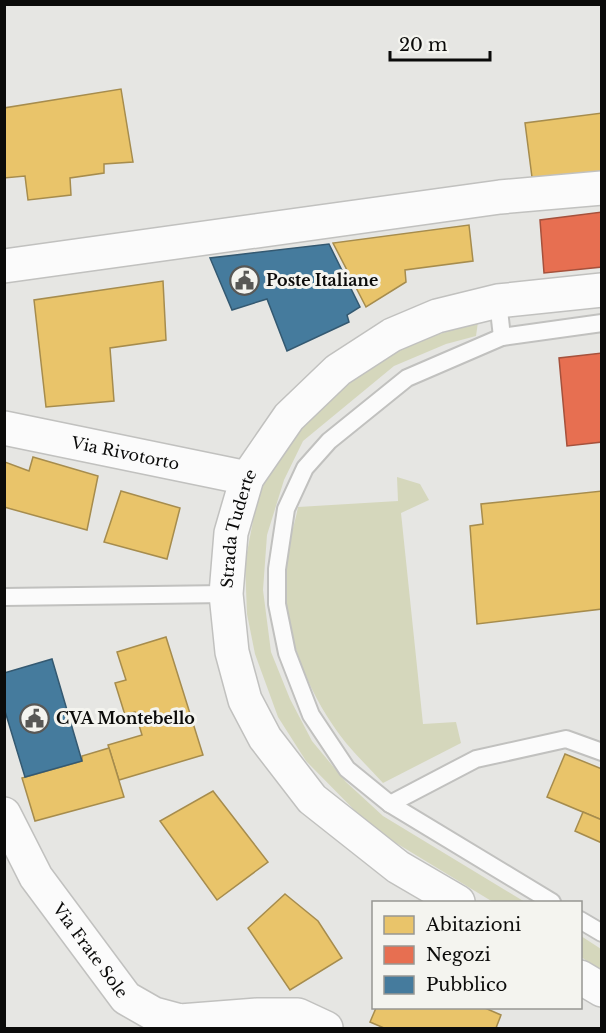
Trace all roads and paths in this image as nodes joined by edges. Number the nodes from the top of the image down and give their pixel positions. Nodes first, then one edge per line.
1 (602, 188) edge
2 (4, 266) edge
3 (498, 301) junction
4 (594, 307) edge
5 (502, 337) junction
6 (4, 428) edge
7 (247, 478) junction
8 (226, 594) junction
9 (4, 597) edge
10 (602, 752) edge
11 (390, 804) junction
12 (4, 814) edge
13 (455, 901) edge
14 (549, 901) edge
15 (582, 921) edge
16 (602, 933) edge
17 (582, 978) edge
18 (602, 990) edge
19 (326, 1029) edge

1 - 2 street
3 - 4 street, Strada Tuderte
3 - 5 lane
3 - 7 street, Strada Tuderte
4 - 5 lane
5 - 11 lane
6 - 7 street, Via Rivotorto
7 - 8 street, Strada Tuderte
8 - 9 lane
8 - 13 street, Strada Tuderte
10 - 11 lane
11 - 14 lane
12 - 19 street, Via Frate Sole
15 - 16 lane
17 - 18 street

